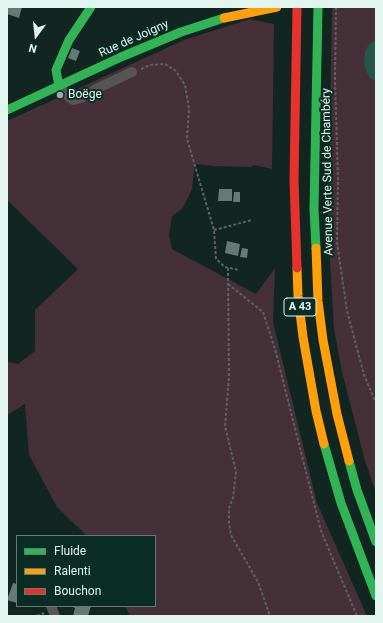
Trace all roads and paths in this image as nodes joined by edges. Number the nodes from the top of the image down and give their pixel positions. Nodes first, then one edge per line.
1 (91, 7) edge
2 (277, 7) edge
3 (297, 7) edge
4 (318, 7) edge
5 (336, 7) edge
6 (132, 72) joint
7 (59, 86) junction
8 (7, 110) edge
9 (252, 220) dead end
10 (214, 230) junction
11 (228, 268) junction
12 (239, 270) dead end
13 (228, 284) junction
14 (376, 403) edge
15 (376, 542) edge
16 (376, 596) edge
17 (268, 616) edge
18 (357, 616) edge

1 - 7 main road
2 - 7 main road, Rue de Joigny
3 - 16 main road, A 43
4 - 15 main road, A 43
5 - 14 path, Avenue Verte Sud de Chambéry
6 - 7 street
6 - 10 path
7 - 8 main road, Rue de Joigny
9 - 10 path
10 - 11 path
11 - 12 path
11 - 13 path
13 - 17 path
13 - 18 path

